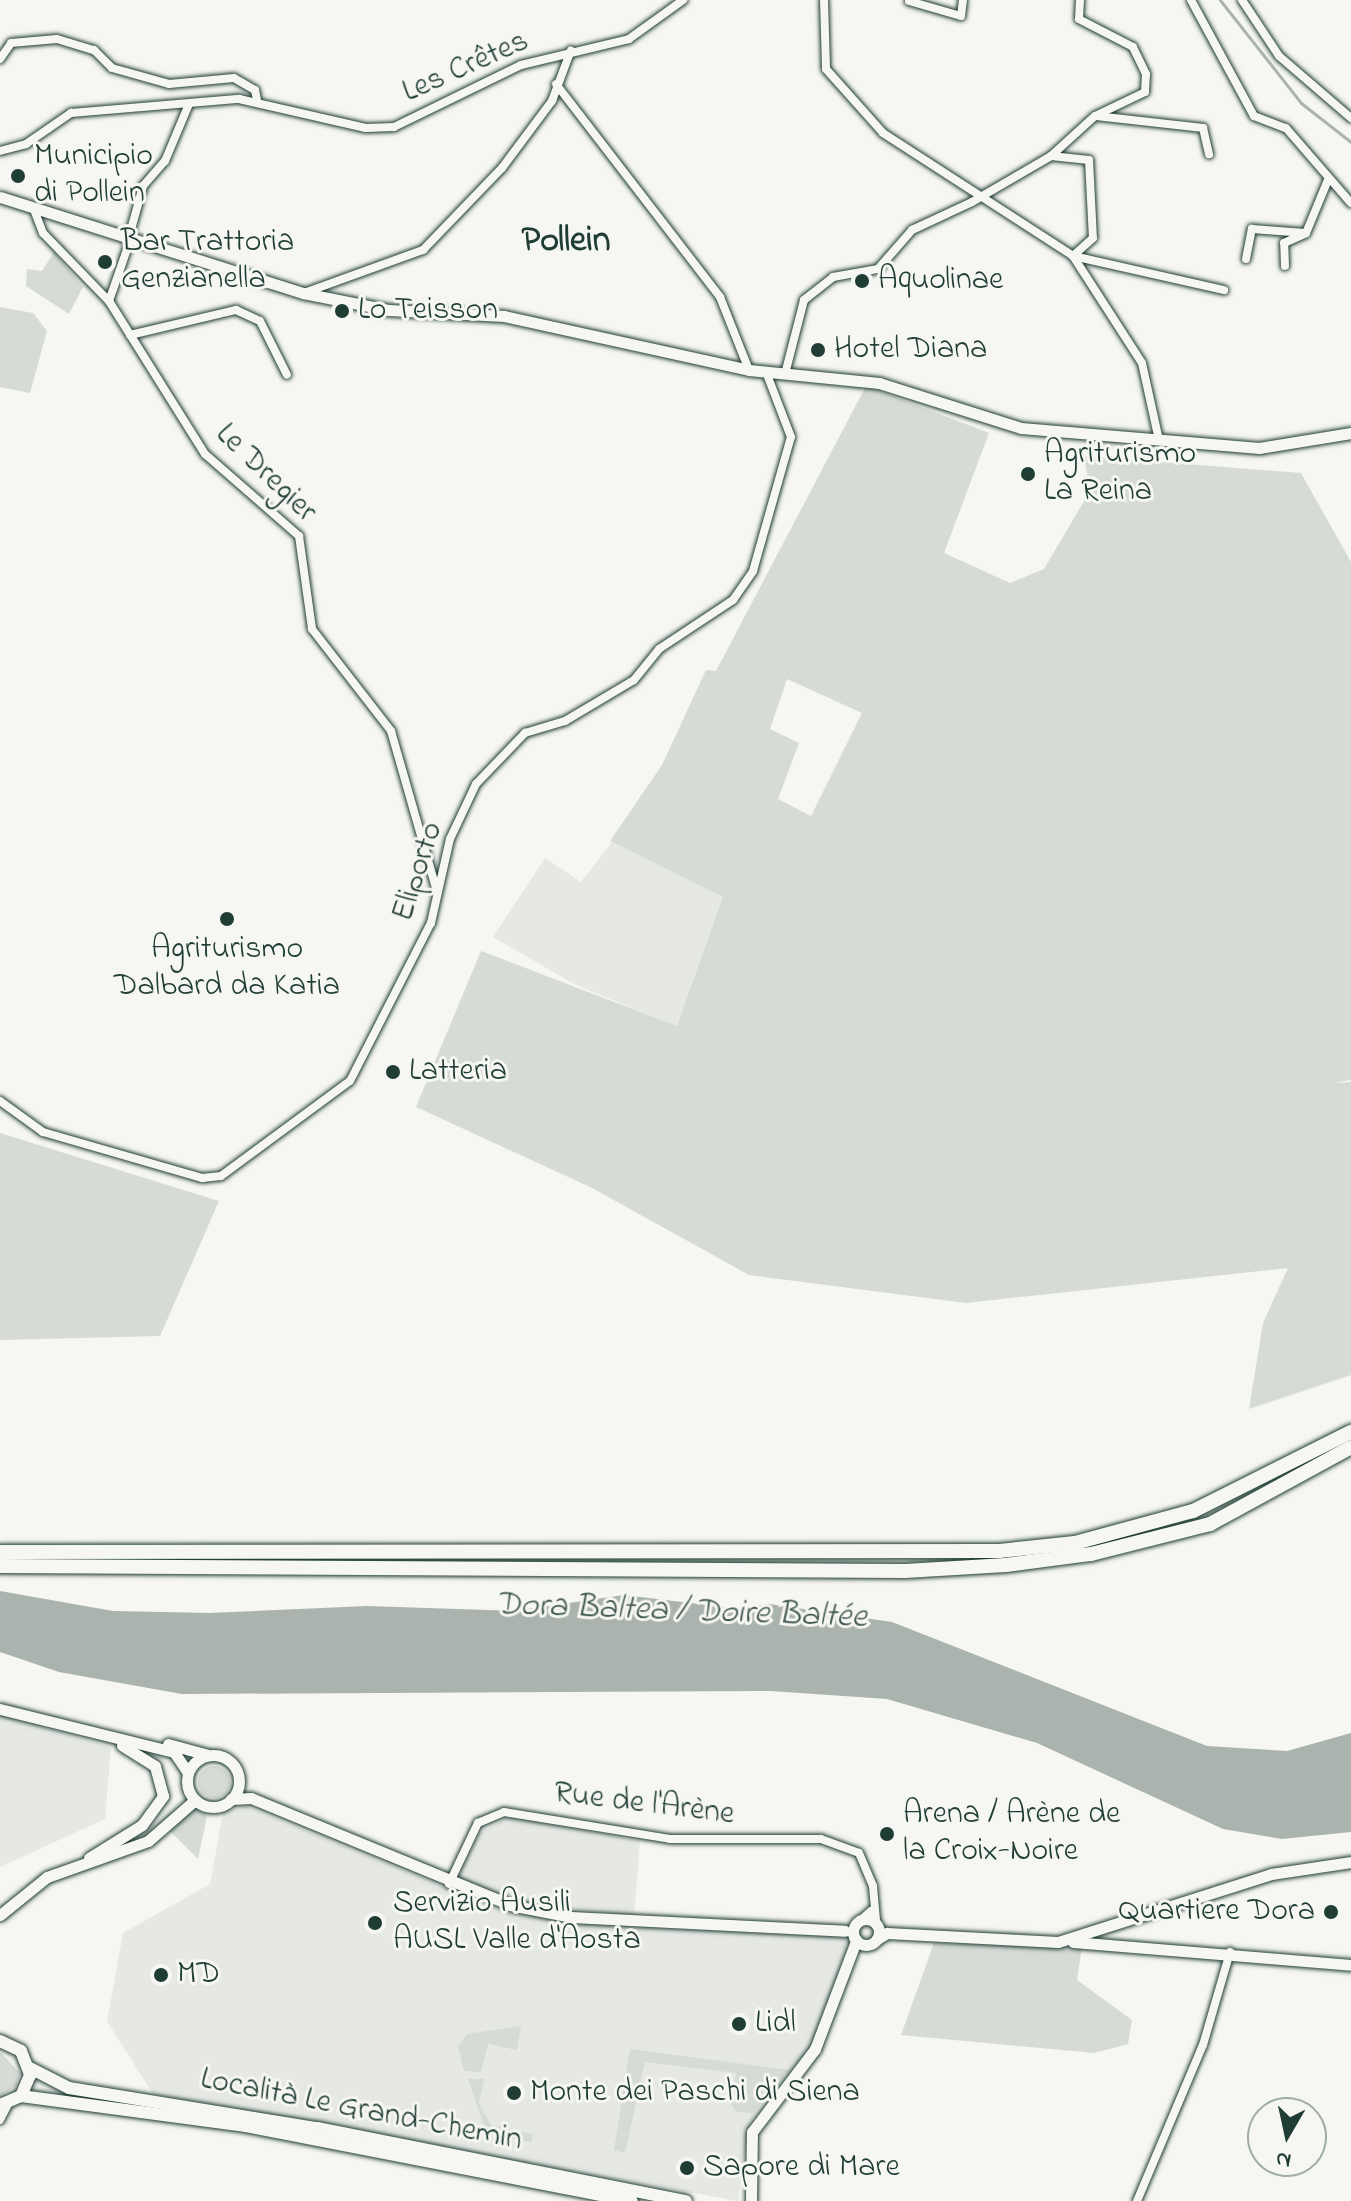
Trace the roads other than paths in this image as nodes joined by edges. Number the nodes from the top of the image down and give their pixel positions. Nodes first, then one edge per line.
1 (683, 0) edge
2 (824, 0) edge
3 (963, 0) edge
4 (1080, 0) edge
5 (1191, 0) edge
6 (1242, 0) edge
7 (909, 1) edge
8 (11, 43) junction
9 (0, 45) edge
10 (571, 50) junction
11 (0, 59) edge
12 (556, 84) junction
13 (257, 100) junction
14 (189, 104) junction
15 (1095, 116) junction
16 (1351, 118) edge
17 (0, 151) edge
18 (1209, 154) dead end
19 (1051, 156) junction
20 (1328, 180) junction
21 (983, 195) junction
22 (0, 197) edge
23 (1351, 203) edge
24 (33, 207) junction
25 (1306, 233) junction
26 (130, 237) junction
27 (1073, 256) junction
28 (1246, 259) dead end
29 (1285, 266) dead end
30 (1224, 290) dead end
31 (303, 293) junction
32 (109, 301) junction
33 (130, 335) junction
34 (749, 370) junction
35 (766, 372) junction
36 (785, 374) junction
37 (287, 375) dead end
38 (1351, 433) edge
39 (1159, 440) junction
40 (436, 889) junction
41 (0, 1101) edge
42 (1351, 1432) edge
43 (1351, 1447) edge
44 (0, 1552) edge
45 (153, 1560) junction
46 (0, 1566) edge
47 (0, 1709) edge
48 (76, 1731) junction
49 (107, 1739) junction
50 (208, 1755) junction
51 (187, 1776) junction
52 (239, 1782) junction
53 (251, 1798) junction
54 (231, 1799) junction
55 (195, 1800) junction
56 (86, 1860) junction
57 (1351, 1862) edge
58 (449, 1885) junction
59 (0, 1915) edge
60 (858, 1932) junction
61 (882, 1936) junction
62 (1058, 1942) junction
63 (1230, 1951) junction
64 (1351, 1965) edge
65 (0, 2041) edge
66 (30, 2068) junction
67 (21, 2096) junction
68 (4, 2104) edge
69 (0, 2120) edge
70 (632, 2201) edge
71 (686, 2201) edge
72 (751, 2201) edge
73 (1137, 2201) edge

1 - 10 street, Les Crêtes
2 - 21 street
3 - 7 street
4 - 15 street
5 - 20 street
6 - 16 street
8 - 9 street
8 - 11 street
8 - 13 street, Les Crêtes
10 - 12 street
10 - 13 street, Les Crêtes
12 - 31 street
12 - 34 street
13 - 14 street, Les Crêtes
14 - 17 street, Les Crêtes
14 - 26 street
15 - 18 street
15 - 19 street
19 - 21 street
19 - 27 street
20 - 23 street
20 - 25 street
21 - 27 street
21 - 36 street
22 - 24 street
24 - 26 street
24 - 32 street, Le Dregier
25 - 28 street
25 - 29 street
26 - 31 street
26 - 32 street
27 - 30 street
27 - 39 street
31 - 34 street
32 - 33 street, Le Dregier
33 - 37 street
33 - 40 street, Le Dregier
34 - 35 street
35 - 36 street
35 - 40 street, Eliporto
36 - 39 street
38 - 39 street
40 - 41 street, Eliporto
42 - 45 highway
43 - 45 highway
44 - 45 highway
45 - 46 highway
47 - 48 street
48 - 49 street
48 - 50 street
49 - 51 street
49 - 56 street
50 - 51 street
50 - 52 street
51 - 55 street
51 - 56 street
52 - 53 street
52 - 54 street
53 - 54 street
53 - 58 street
54 - 55 street
55 - 56 street
56 - 59 street
57 - 62 street
58 - 60 street
58 - 60 street, Rue de l'Arène
60 - 61 street
60 - 61 street
60 - 72 street
61 - 62 street
62 - 63 street
63 - 64 street
63 - 73 street
65 - 66 main road, Località Le Grand-Chemin
66 - 67 main road
66 - 71 main road, Località Le Grand-Chemin
67 - 68 main road
67 - 70 main road, Località Le Grand-Chemin
68 - 69 street

